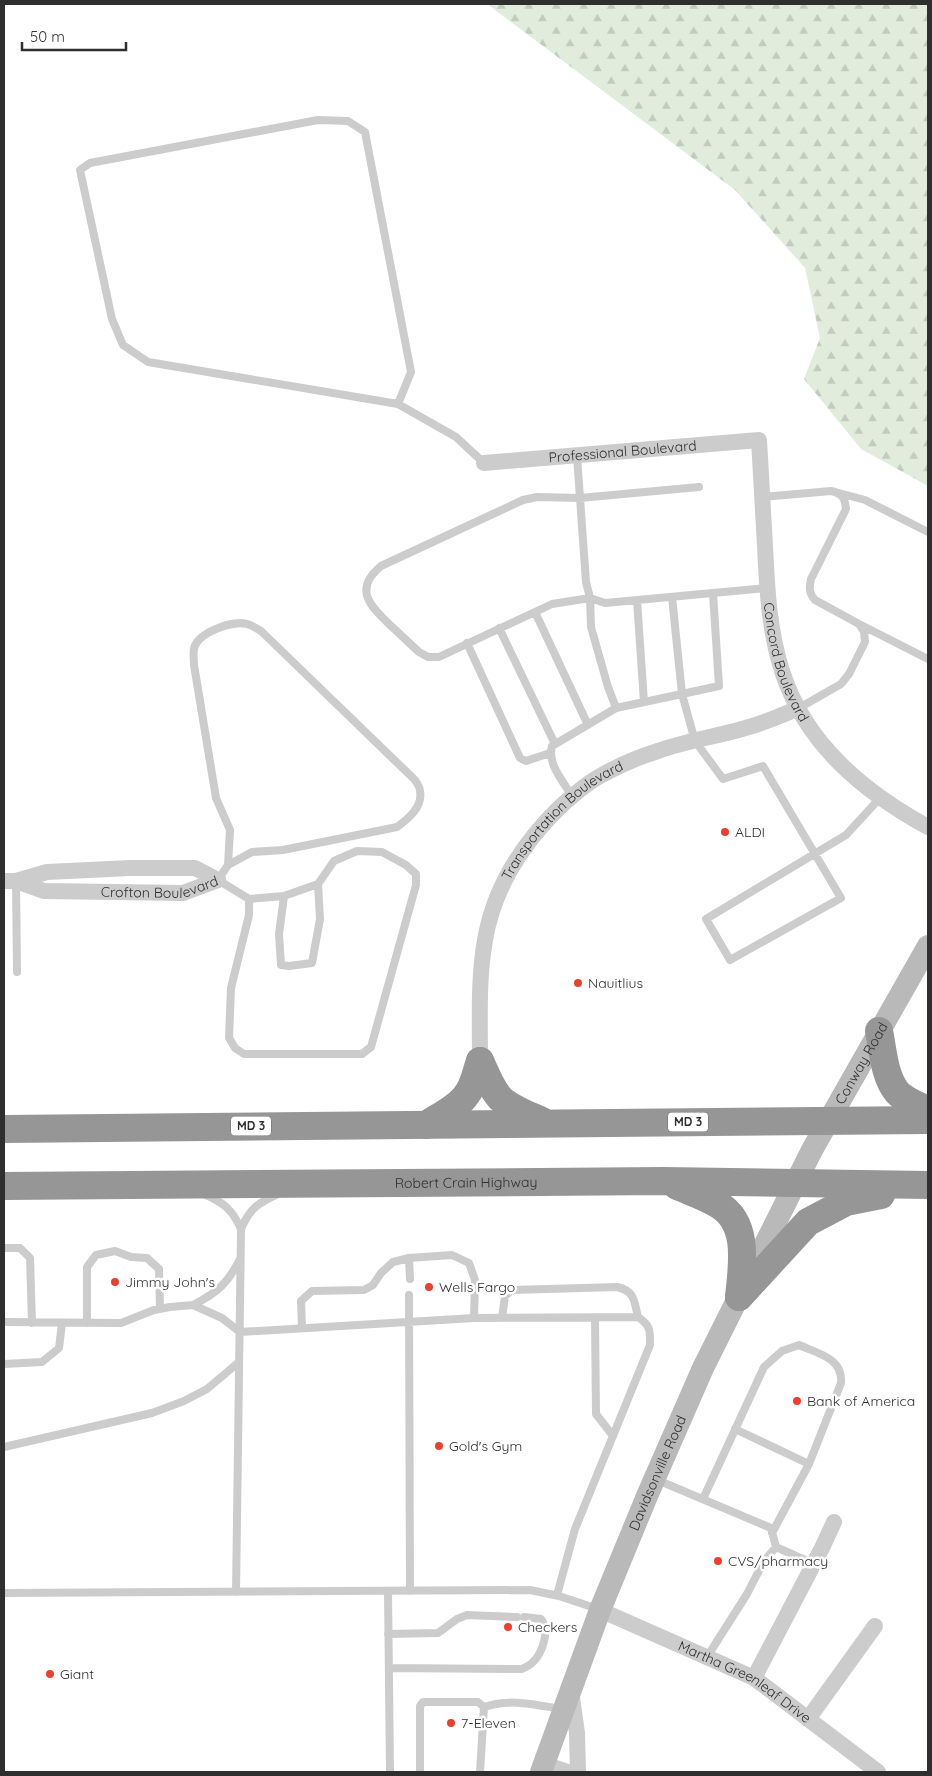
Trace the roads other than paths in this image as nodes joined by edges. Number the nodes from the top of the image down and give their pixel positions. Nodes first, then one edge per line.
1 (398, 404) junction
2 (759, 440) joint
3 (577, 456) junction
4 (484, 464) joint
5 (699, 487) dead end
6 (839, 493) junction
7 (762, 497) junction
8 (580, 498) junction
9 (928, 532) edge
10 (767, 588) junction
11 (713, 593) junction
12 (672, 597) junction
13 (590, 598) junction
14 (637, 600) junction
15 (535, 612) junction
16 (859, 624) junction
17 (499, 628) junction
18 (467, 643) junction
19 (928, 659) edge
20 (682, 694) junction
21 (644, 702) junction
22 (616, 708) junction
23 (799, 708) junction
24 (588, 725) junction
25 (695, 741) junction
26 (555, 744) junction
27 (550, 754) junction
28 (572, 796) junction
29 (880, 798) junction
30 (928, 827) edge
31 (816, 854) junction
32 (228, 865) junction
33 (218, 880) junction
34 (10, 881) edge
35 (318, 884) junction
36 (284, 896) junction
37 (249, 899) junction
38 (928, 946) edge
39 (17, 972) dead end
40 (878, 1031) junction
41 (480, 1061) junction
42 (928, 1110) edge
43 (828, 1120) junction
44 (928, 1120) edge
45 (548, 1124) junction
46 (426, 1125) junction
47 (4, 1128) edge
48 (75, 1128) junction
49 (31, 1137) dead end
50 (664, 1181) junction
51 (796, 1183) junction
52 (303, 1184) junction
53 (184, 1185) junction
54 (928, 1185) edge
55 (4, 1186) edge
56 (241, 1229) junction
57 (4, 1248) edge
58 (241, 1257) junction
59 (409, 1258) junction
60 (410, 1279) dead end
61 (409, 1295) dead end
62 (739, 1297) junction
63 (193, 1305) junction
64 (160, 1309) junction
65 (638, 1317) junction
66 (474, 1318) junction
67 (502, 1318) junction
68 (595, 1318) junction
69 (409, 1321) junction
70 (4, 1322) edge
71 (32, 1323) junction
72 (62, 1323) junction
73 (87, 1323) junction
74 (302, 1327) junction
75 (240, 1332) junction
76 (239, 1362) junction
77 (4, 1364) edge
78 (735, 1429) junction
79 (613, 1436) junction
80 (4, 1447) edge
81 (809, 1464) junction
82 (654, 1478) junction
83 (703, 1499) junction
84 (834, 1522) dead end
85 (772, 1534) junction
86 (776, 1547) junction
87 (814, 1564) junction
88 (388, 1591) junction
89 (410, 1591) junction
90 (236, 1592) junction
91 (4, 1593) edge
92 (557, 1595) junction
93 (600, 1610) junction
94 (875, 1626) dead end
95 (388, 1634) junction
96 (707, 1657) junction
97 (389, 1668) junction
98 (754, 1678) junction
99 (567, 1700) junction
100 (484, 1707) junction
101 (808, 1719) junction
102 (543, 1768) edge
103 (390, 1772) edge
104 (420, 1772) edge
105 (480, 1772) edge
106 (568, 1772) edge
107 (578, 1772) edge
108 (878, 1772) edge

1 - 1 lane
1 - 4 lane
2 - 3 street, Professional Boulevard
2 - 7 street, Concord Boulevard
3 - 4 street, Professional Boulevard
3 - 8 lane
5 - 8 lane
6 - 7 lane
6 - 9 lane
6 - 16 lane
7 - 10 street, Concord Boulevard
8 - 13 lane
8 - 18 lane
10 - 11 lane
10 - 23 street, Concord Boulevard
11 - 12 lane
11 - 20 lane
12 - 14 lane
12 - 20 lane
13 - 14 lane
13 - 15 lane
13 - 22 lane
14 - 21 lane
15 - 17 lane
15 - 24 lane
16 - 19 lane
16 - 23 lane
17 - 18 lane
17 - 26 lane
18 - 27 lane
20 - 21 lane
20 - 25 lane
21 - 22 lane
22 - 24 lane
23 - 25 street, Transportation Boulevard
23 - 29 street, Concord Boulevard
24 - 26 lane
25 - 28 street, Transportation Boulevard
25 - 31 lane
26 - 27 lane
27 - 28 lane
28 - 41 street, Transportation Boulevard
29 - 30 street, Concord Boulevard
29 - 31 lane
31 - 31 lane
32 - 32 lane
32 - 33 lane
33 - 34 street, Crofton Boulevard
33 - 34 street, Crofton Boulevard
33 - 37 lane
34 - 39 lane
35 - 36 lane
35 - 36 lane
35 - 37 lane
36 - 37 lane
38 - 40 main road, Conway Road
40 - 42 highway
40 - 43 main road, Conway Road
41 - 45 highway
41 - 46 highway
43 - 44 highway, MD 3
43 - 45 highway, MD 3
43 - 51 main road, Conway Road
45 - 46 highway, MD 3
46 - 48 highway, MD 3
47 - 48 highway, MD 3
48 - 49 lane
50 - 51 highway, Robert Crain Highway
50 - 52 highway, Robert Crain Highway
50 - 62 highway
51 - 54 highway, Robert Crain Highway
51 - 62 main road, Davidsonville Road
52 - 53 highway, Robert Crain Highway
52 - 56 lane
53 - 55 highway, Robert Crain Highway
53 - 56 lane
54 - 62 highway
56 - 58 lane
57 - 71 lane
58 - 63 lane
58 - 75 lane
59 - 60 lane
59 - 66 lane
59 - 74 lane
61 - 69 lane
62 - 82 main road, Davidsonville Road
63 - 64 lane
63 - 75 lane
64 - 73 lane
64 - 73 lane
65 - 67 lane
65 - 68 lane
65 - 79 lane
66 - 67 lane
66 - 69 lane
67 - 68 lane
68 - 79 lane
69 - 74 lane
69 - 89 lane
70 - 71 lane
71 - 72 lane
72 - 73 lane
72 - 77 lane
74 - 75 lane
75 - 76 lane
76 - 80 lane
76 - 90 lane
78 - 81 lane
78 - 81 lane
78 - 83 lane
79 - 92 lane
81 - 85 lane
82 - 83 lane
82 - 93 main road, Davidsonville Road
83 - 85 lane
84 - 87 street
85 - 86 lane
86 - 87 lane
86 - 96 lane
87 - 98 street
88 - 89 lane
88 - 90 lane
88 - 95 lane
89 - 92 lane
90 - 91 lane
92 - 93 lane
93 - 96 street, Martha Greenleaf Drive
93 - 99 main road, Davidsonville Road
94 - 101 street
95 - 97 lane
95 - 97 lane
96 - 98 street, Martha Greenleaf Drive
97 - 103 lane
98 - 101 street, Martha Greenleaf Drive
99 - 100 lane
99 - 102 main road, Davidsonville Road
99 - 107 street
100 - 104 lane
100 - 105 lane
101 - 108 street, Martha Greenleaf Drive
102 - 106 street

